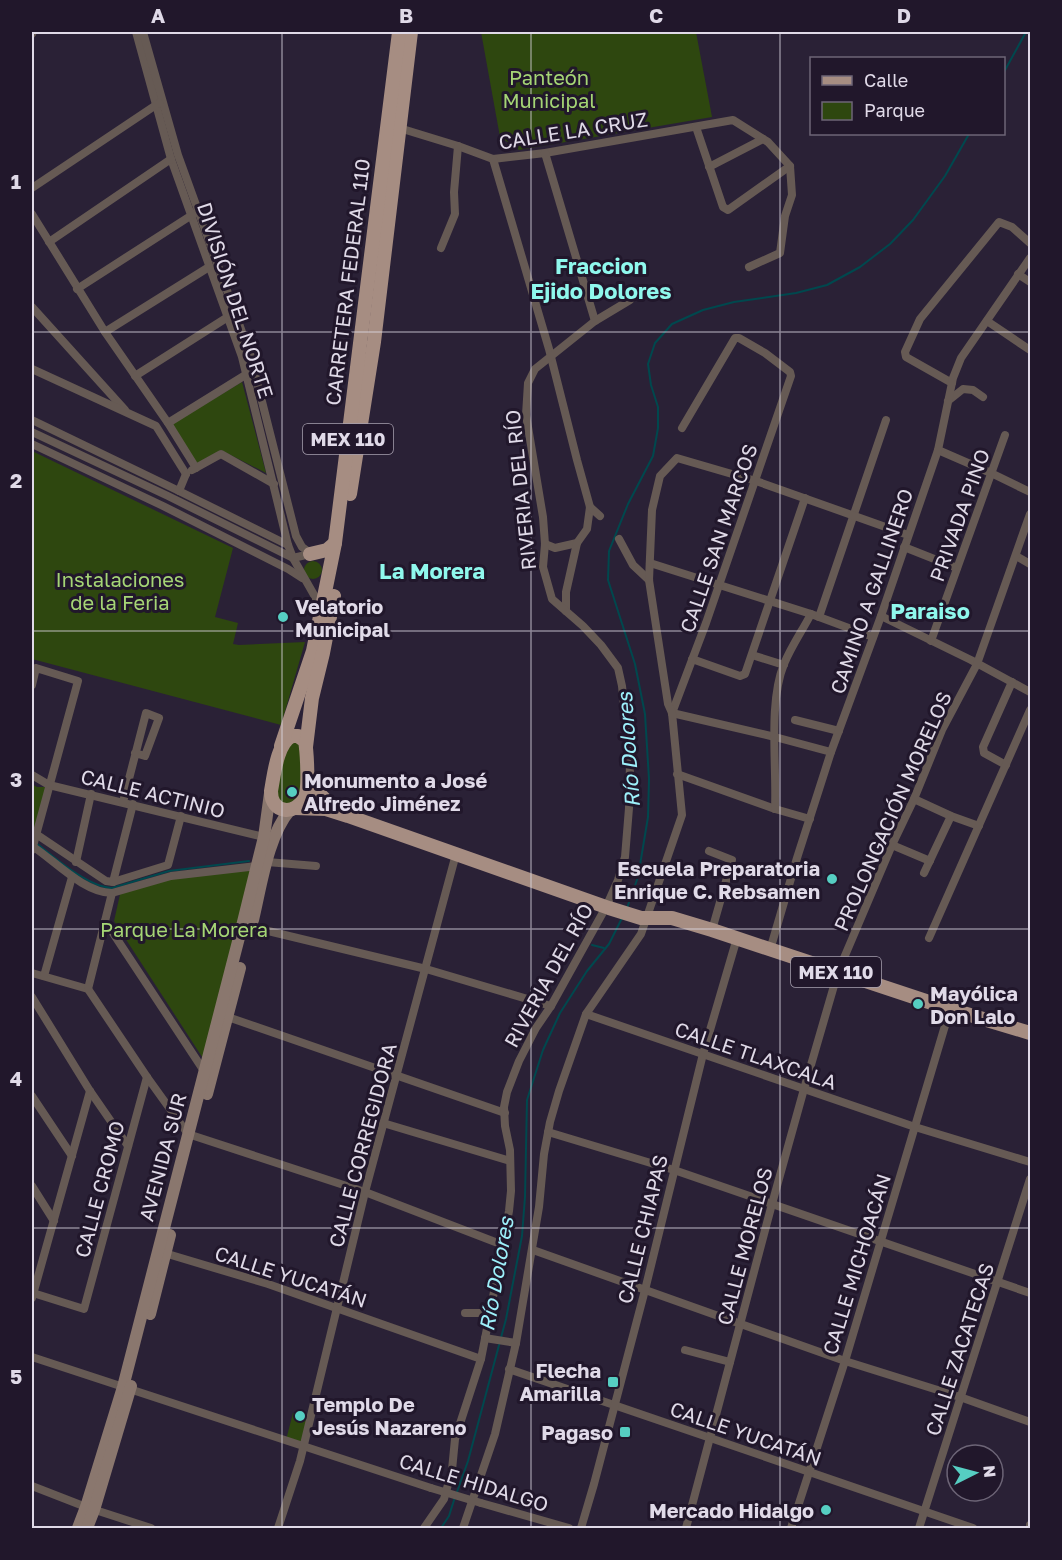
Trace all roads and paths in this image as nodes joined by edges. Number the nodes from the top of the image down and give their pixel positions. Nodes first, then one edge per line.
1 (136, 32) edge
2 (142, 32) edge
3 (399, 32) edge
4 (411, 32) edge
5 (159, 103) junction
6 (393, 127) junction
7 (696, 128) junction
8 (763, 139) junction
9 (458, 146) junction
10 (545, 153) junction
11 (171, 159) junction
12 (493, 159) junction
13 (790, 166) junction
14 (709, 167) junction
15 (32, 188) edge
16 (194, 213) junction
17 (32, 214) edge
18 (49, 242) junction
19 (1030, 243) edge
20 (441, 248) dead end
21 (1030, 258) edge
22 (209, 267) junction
23 (749, 267) dead end
24 (1018, 274) junction
25 (1030, 282) edge
26 (77, 289) junction
27 (630, 300) dead end
28 (32, 307) edge
29 (231, 315) junction
30 (595, 321) junction
31 (987, 321) junction
32 (105, 332) junction
33 (1030, 350) edge
34 (550, 355) junction
35 (32, 369) edge
36 (247, 374) junction
37 (135, 376) junction
38 (952, 382) junction
39 (983, 397) dead end
40 (948, 401) junction
41 (128, 412) junction
42 (32, 420) edge
43 (886, 420) dead end
44 (168, 423) junction
45 (682, 428) dead end
46 (32, 432) edge
47 (1005, 435) dead end
48 (32, 444) edge
49 (938, 450) junction
50 (196, 468) junction
51 (991, 473) junction
52 (186, 474) junction
53 (756, 481) junction
54 (273, 484) junction
55 (284, 487) junction
56 (179, 490) junction
57 (1030, 492) edge
58 (805, 498) junction
59 (590, 507) junction
60 (1030, 514) edge
61 (600, 516) dead end
62 (854, 516) junction
63 (908, 536) junction
64 (619, 539) dead end
65 (335, 543) junction
66 (577, 543) junction
67 (545, 544) junction
68 (288, 545) junction
69 (904, 547) junction
70 (310, 554) junction
71 (1016, 556) junction
72 (293, 558) junction
73 (331, 561) junction
74 (650, 562) junction
75 (1030, 564) edge
76 (957, 567) junction
77 (305, 580) junction
78 (649, 580) junction
79 (720, 585) junction
80 (770, 601) junction
81 (322, 609) junction
82 (566, 611) junction
83 (815, 616) junction
84 (881, 616) junction
85 (873, 637) junction
86 (931, 641) junction
87 (323, 653) junction
88 (752, 655) junction
89 (692, 659) junction
90 (977, 664) junction
91 (784, 665) junction
92 (1012, 682) junction
93 (32, 685) edge
94 (1030, 692) edge
95 (1030, 710) edge
96 (672, 713) junction
97 (795, 720) dead end
98 (839, 731) junction
99 (775, 737) junction
100 (281, 746) junction
101 (306, 747) junction
102 (831, 752) junction
103 (135, 753) junction
104 (1006, 765) junction
105 (306, 774) junction
106 (677, 774) junction
107 (33, 777) edge
108 (49, 785) junction
109 (271, 792) junction
110 (91, 794) junction
111 (914, 799) junction
112 (123, 802) junction
113 (133, 804) junction
114 (293, 809) junction
115 (775, 809) junction
116 (181, 816) junction
117 (348, 816) junction
118 (951, 816) junction
119 (810, 819) junction
120 (979, 826) junction
121 (264, 837) junction
122 (33, 843) edge
123 (892, 845) junction
124 (709, 851) dead end
125 (456, 854) junction
126 (264, 858) junction
127 (930, 861) junction
128 (75, 862) junction
129 (316, 866) dead end
130 (924, 873) dead end
131 (72, 877) junction
132 (113, 882) junction
133 (112, 892) junction
134 (608, 908) junction
135 (644, 917) junction
136 (105, 921) junction
137 (246, 927) junction
138 (712, 930) junction
139 (737, 938) junction
140 (929, 938) dead end
141 (770, 950) junction
142 (426, 969) junction
143 (838, 972) junction
144 (32, 973) edge
145 (44, 976) junction
146 (88, 989) junction
147 (32, 997) edge
148 (551, 1006) junction
149 (951, 1009) junction
150 (586, 1014) junction
151 (223, 1015) junction
152 (1030, 1033) edge
153 (703, 1054) junction
154 (204, 1071) junction
155 (396, 1075) junction
156 (147, 1077) junction
157 (804, 1089) junction
158 (90, 1091) junction
159 (32, 1096) edge
160 (504, 1113) junction
161 (383, 1123) junction
162 (915, 1127) junction
163 (548, 1132) junction
164 (192, 1135) junction
165 (128, 1146) junction
166 (72, 1156) junction
167 (510, 1161) junction
168 (1030, 1162) edge
169 (674, 1170) junction
170 (1030, 1179) edge
171 (32, 1186) edge
172 (365, 1192) junction
173 (772, 1204) junction
174 (54, 1221) junction
175 (880, 1240) junction
176 (503, 1245) junction
177 (533, 1250) junction
178 (161, 1252) junction
179 (998, 1281) junction
180 (33, 1289) edge
181 (645, 1290) junction
182 (1030, 1293) edge
183 (337, 1308) junction
184 (465, 1313) dead end
185 (490, 1313) junction
186 (741, 1324) junction
187 (487, 1339) junction
188 (512, 1342) junction
189 (685, 1350) dead end
190 (32, 1357) edge
191 (481, 1359) junction
192 (844, 1361) junction
193 (730, 1362) junction
194 (509, 1369) junction
195 (127, 1389) junction
196 (960, 1397) junction
197 (614, 1405) junction
198 (1030, 1422) edge
199 (710, 1437) junction
200 (304, 1445) junction
201 (809, 1472) junction
202 (32, 1486) edge
203 (90, 1508) junction
204 (924, 1513) junction
205 (78, 1528) edge
206 (87, 1528) edge
207 (151, 1528) edge
208 (278, 1528) edge
209 (424, 1528) edge
210 (463, 1528) edge
211 (569, 1528) edge
212 (581, 1528) edge
213 (686, 1528) edge
214 (791, 1528) edge
215 (919, 1528) edge
216 (973, 1528) edge

1 - 5 street, DIVISIÓN DEL NORTE
2 - 5 street, DIVISIÓN DEL NORTE
3 - 6 main road, CARRETERA FEDERAL 110 / MEX 110
4 - 6 main road, CARRETERA FEDERAL 110 / MEX 110
5 - 11 street, DIVISIÓN DEL NORTE
5 - 15 street
5 - 16 street, DIVISIÓN DEL NORTE
6 - 9 street, CALLE LA CRUZ
6 - 65 main road, CARRETERA FEDERAL 110 / MEX 110
6 - 87 main road, CARRETERA FEDERAL 110 / MEX 110
7 - 8 street, CALLE LA CRUZ
7 - 10 street, CALLE LA CRUZ
7 - 14 street
8 - 13 street
8 - 14 street
9 - 12 street, CALLE LA CRUZ
9 - 20 street
10 - 12 street, CALLE LA CRUZ
10 - 30 street
11 - 16 street, DIVISIÓN DEL NORTE
11 - 18 street
12 - 34 street
13 - 14 street
13 - 23 street
16 - 22 street, DIVISIÓN DEL NORTE
16 - 26 street
16 - 29 street, DIVISIÓN DEL NORTE
17 - 18 street
18 - 26 street
19 - 38 street
21 - 24 street, CAMINO A GALLINERO
22 - 29 street, DIVISIÓN DEL NORTE
22 - 32 street
24 - 25 street
24 - 31 street, CAMINO A GALLINERO
26 - 32 street
27 - 30 street, RIVERIA DEL RÍO
28 - 41 street
29 - 36 street, DIVISIÓN DEL NORTE
29 - 37 street
29 - 55 street, DIVISIÓN DEL NORTE
30 - 34 street, RIVERIA DEL RÍO
31 - 33 street
31 - 38 street, CAMINO A GALLINERO
32 - 37 street
34 - 59 street
34 - 67 street, RIVERIA DEL RÍO
35 - 41 street
36 - 44 street
36 - 54 street, DIVISIÓN DEL NORTE
37 - 44 street
38 - 40 street, CAMINO A GALLINERO
39 - 40 street
40 - 49 street, CAMINO A GALLINERO
41 - 52 street
42 - 56 street
43 - 62 street
44 - 50 street
45 - 53 street, CALLE SAN MARCOS
46 - 72 street
47 - 51 street, PRIVADA PINO
48 - 77 street
49 - 51 street
49 - 63 street, CAMINO A GALLINERO
50 - 52 street
50 - 54 street
51 - 57 street
51 - 76 street, PRIVADA PINO
52 - 56 street
53 - 58 street
53 - 74 street
53 - 79 street, CALLE SAN MARCOS
54 - 55 street
54 - 68 street, DIVISIÓN DEL NORTE
55 - 70 street, DIVISIÓN DEL NORTE
56 - 68 street
58 - 62 street
58 - 80 street
59 - 61 street
59 - 66 street
60 - 71 street, PROLONGACIÓN MORELOS
62 - 63 street
62 - 83 street
63 - 69 street, CAMINO A GALLINERO
64 - 78 street
65 - 70 main road
65 - 73 main road, CARRETERA FEDERAL 110 / MEX 110
66 - 67 street
66 - 82 street
67 - 82 street, RIVERIA DEL RÍO
68 - 72 street, DIVISIÓN DEL NORTE
69 - 76 street
69 - 84 street, CAMINO A GALLINERO
70 - 72 street
70 - 73 street
71 - 75 street
71 - 90 street, PROLONGACIÓN MORELOS
72 - 77 street, DIVISIÓN DEL NORTE
73 - 81 main road, CARRETERA FEDERAL 110 / MEX 110
73 - 87 main road
74 - 78 street
74 - 79 street
76 - 86 street, PRIVADA PINO
77 - 81 street, DIVISIÓN DEL NORTE
78 - 96 street
79 - 80 street
79 - 89 street, CALLE SAN MARCOS
80 - 83 street
80 - 88 street
81 - 100 main road, CARRETERA FEDERAL 110 / MEX 110
82 - 134 street, RIVERIA DEL RÍO
83 - 85 street
83 - 91 street
84 - 85 street, CAMINO A GALLINERO
84 - 86 street
85 - 98 street, CAMINO A GALLINERO
86 - 90 street
87 - 101 main road, CARRETERA FEDERAL 110 / MEX 110
88 - 89 street
88 - 91 street
89 - 96 street, CALLE SAN MARCOS
90 - 92 street
90 - 111 street, PROLONGACIÓN MORELOS
91 - 99 street
92 - 94 street
92 - 104 street
93 - 108 street
95 - 104 street
96 - 99 street
96 - 106 street
97 - 98 street
98 - 102 street, CAMINO A GALLINERO
99 - 102 street
99 - 115 street
100 - 101 main road
100 - 109 main road, MEX 110
101 - 105 main road, MEX 110
102 - 119 street, CAMINO A GALLINERO
103 - 103 street
103 - 112 street
104 - 120 street
105 - 114 main road, MEX 110
105 - 117 main road, MEX 110
106 - 115 street
106 - 135 street
107 - 108 street, CALLE ACTINIO
108 - 110 street, CALLE ACTINIO
108 - 122 street
109 - 114 main road
109 - 121 main road, AVENIDA SUR
110 - 112 street, CALLE ACTINIO
110 - 128 street
111 - 118 street
111 - 123 street, PROLONGACIÓN MORELOS
112 - 113 street, CALLE ACTINIO
113 - 116 street, CALLE ACTINIO
113 - 132 street
114 - 117 main road, MEX 110
114 - 126 main road, AVENIDA SUR
115 - 119 street
116 - 121 street, CALLE ACTINIO
116 - 132 street
117 - 125 main road, MEX 110
118 - 120 street
118 - 127 street
119 - 141 street, CAMINO A GALLINERO
120 - 140 street
121 - 126 main road, AVENIDA SUR
122 - 128 street
122 - 131 street
123 - 127 street
123 - 143 street, PROLONGACIÓN MORELOS
124 - 138 street
125 - 134 main road, MEX 110
125 - 142 street, CALLE CORREGIDORA
126 - 129 street
126 - 133 street
126 - 137 main road, AVENIDA SUR
127 - 130 street
128 - 132 street
131 - 133 street
131 - 145 street
133 - 136 street
134 - 135 main road, MEX 110
134 - 148 street, RIVERIA DEL RÍO
135 - 138 main road, MEX 110
135 - 150 street
136 - 146 street
136 - 154 street
137 - 142 street
137 - 151 main road, AVENIDA SUR
138 - 139 main road, MEX 110
139 - 141 main road, MEX 110
139 - 153 street, CALLE CHIAPAS
141 - 143 main road, MEX 110
142 - 148 street
142 - 155 street, CALLE CORREGIDORA
143 - 149 main road, MEX 110
143 - 157 street, CALLE MORELOS
144 - 145 street
145 - 146 street
146 - 156 street
147 - 158 street
148 - 160 street, RIVERIA DEL RÍO
149 - 152 main road, MEX 110
149 - 162 street, CALLE MICHOACÁN
150 - 153 street, CALLE TLAXCALA
150 - 163 street
151 - 154 main road, AVENIDA SUR
151 - 155 street
151 - 164 main road, AVENIDA SUR
153 - 157 street, CALLE TLAXCALA
153 - 169 street, CALLE CHIAPAS
154 - 164 main road, AVENIDA SUR
155 - 160 street
155 - 161 street, CALLE CORREGIDORA
156 - 164 street
156 - 165 street, CALLE CROMO
157 - 162 street, CALLE TLAXCALA
157 - 173 street, CALLE MORELOS
158 - 165 street
158 - 166 street
159 - 166 street
160 - 167 street, RIVERIA DEL RÍO
161 - 167 street
161 - 172 street, CALLE CORREGIDORA
162 - 168 street, CALLE TLAXCALA
162 - 175 street, CALLE MICHOACÁN
163 - 169 street
163 - 177 street
164 - 172 street
164 - 178 main road, AVENIDA SUR
165 - 180 street, CALLE CROMO
166 - 174 street
167 - 176 street, RIVERIA DEL RÍO
169 - 173 street
169 - 181 street, CALLE CHIAPAS
170 - 179 street, CALLE ZACATECAS
171 - 174 street
172 - 176 street
172 - 183 street, CALLE CORREGIDORA
173 - 175 street
173 - 186 street, CALLE MORELOS
174 - 180 street
175 - 179 street
175 - 192 street, CALLE MICHOACÁN
176 - 185 street, RIVERIA DEL RÍO
177 - 181 street
177 - 188 street
178 - 183 street, CALLE YUCATÁN
178 - 195 main road, AVENIDA SUR
179 - 182 street
179 - 196 street, CALLE ZACATECAS
181 - 186 street
181 - 197 street, CALLE CHIAPAS
183 - 191 street, CALLE YUCATÁN
183 - 200 street, CALLE CORREGIDORA
184 - 185 street
185 - 187 street, RIVERIA DEL RÍO
186 - 192 street
186 - 193 street, CALLE MORELOS
187 - 188 street
187 - 191 street, RIVERIA DEL RÍO
188 - 194 street
189 - 193 street
190 - 195 street, CALLE HIDALGO
191 - 209 street, RIVERIA DEL RÍO
192 - 196 street
192 - 201 street, CALLE MICHOACÁN
193 - 199 street, CALLE MORELOS
194 - 197 street, CALLE YUCATÁN
194 - 210 street
195 - 200 street, CALLE HIDALGO
195 - 203 main road, AVENIDA SUR
196 - 198 street
196 - 204 street, CALLE ZACATECAS
197 - 199 street, CALLE YUCATÁN
197 - 212 street, CALLE CHIAPAS
199 - 201 street, CALLE YUCATÁN
199 - 213 street, CALLE MORELOS
200 - 208 street, CALLE CORREGIDORA
200 - 211 street, CALLE HIDALGO, bridge
201 - 204 street, CALLE YUCATÁN
201 - 214 street, CALLE MICHOACÁN
202 - 203 street
203 - 205 main road, AVENIDA SUR
203 - 206 main road, AVENIDA SUR
203 - 207 street
204 - 215 street, CALLE ZACATECAS
204 - 216 street, CALLE YUCATÁN

